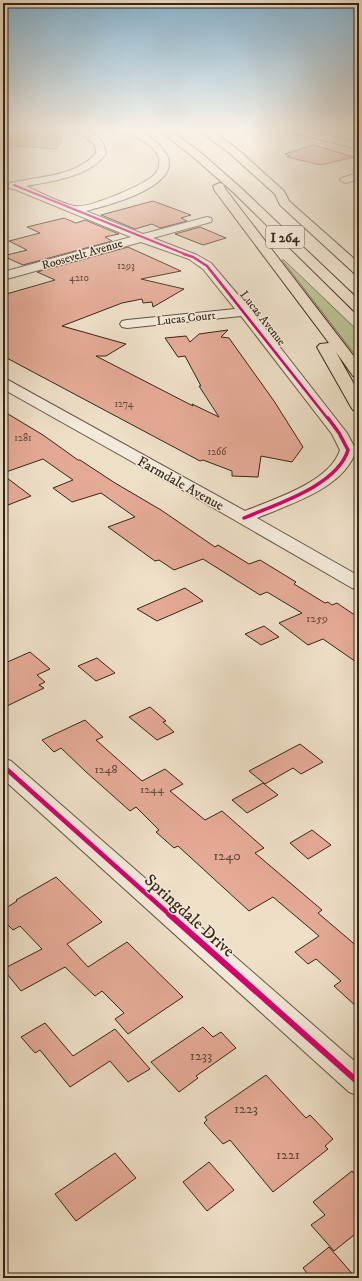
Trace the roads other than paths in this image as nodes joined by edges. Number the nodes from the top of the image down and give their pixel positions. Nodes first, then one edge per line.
1 (14, 188) edge
2 (142, 188) edge
3 (220, 188) edge
4 (235, 188) edge
5 (274, 188) edge
6 (280, 193) junction
7 (75, 210) junction
8 (318, 218) dead end
9 (207, 220) dead end
10 (142, 237) junction
11 (359, 270) edge
12 (3, 276) edge
13 (359, 308) edge
14 (245, 312) junction
15 (321, 323) junction
16 (127, 324) dead end
17 (359, 373) edge
18 (3, 383) edge
19 (359, 406) edge
20 (244, 518) junction
21 (359, 584) edge
22 (3, 766) edge
23 (359, 1083) edge

1 - 7 street, Lucas Avenue
2 - 7 street
3 - 15 highway
4 - 13 highway, I 264
5 - 6 highway, I 264
6 - 8 highway
6 - 11 highway, I 264
7 - 10 street, Lucas Avenue
9 - 10 street, Roosevelt Avenue
10 - 12 street, Roosevelt Avenue
10 - 14 street, Lucas Avenue
14 - 16 street, Lucas Court
14 - 20 street, Lucas Avenue
15 - 17 highway
15 - 19 highway
18 - 20 street, Farmdale Avenue
20 - 21 street, Farmdale Avenue
22 - 23 street, Springdale Drive

